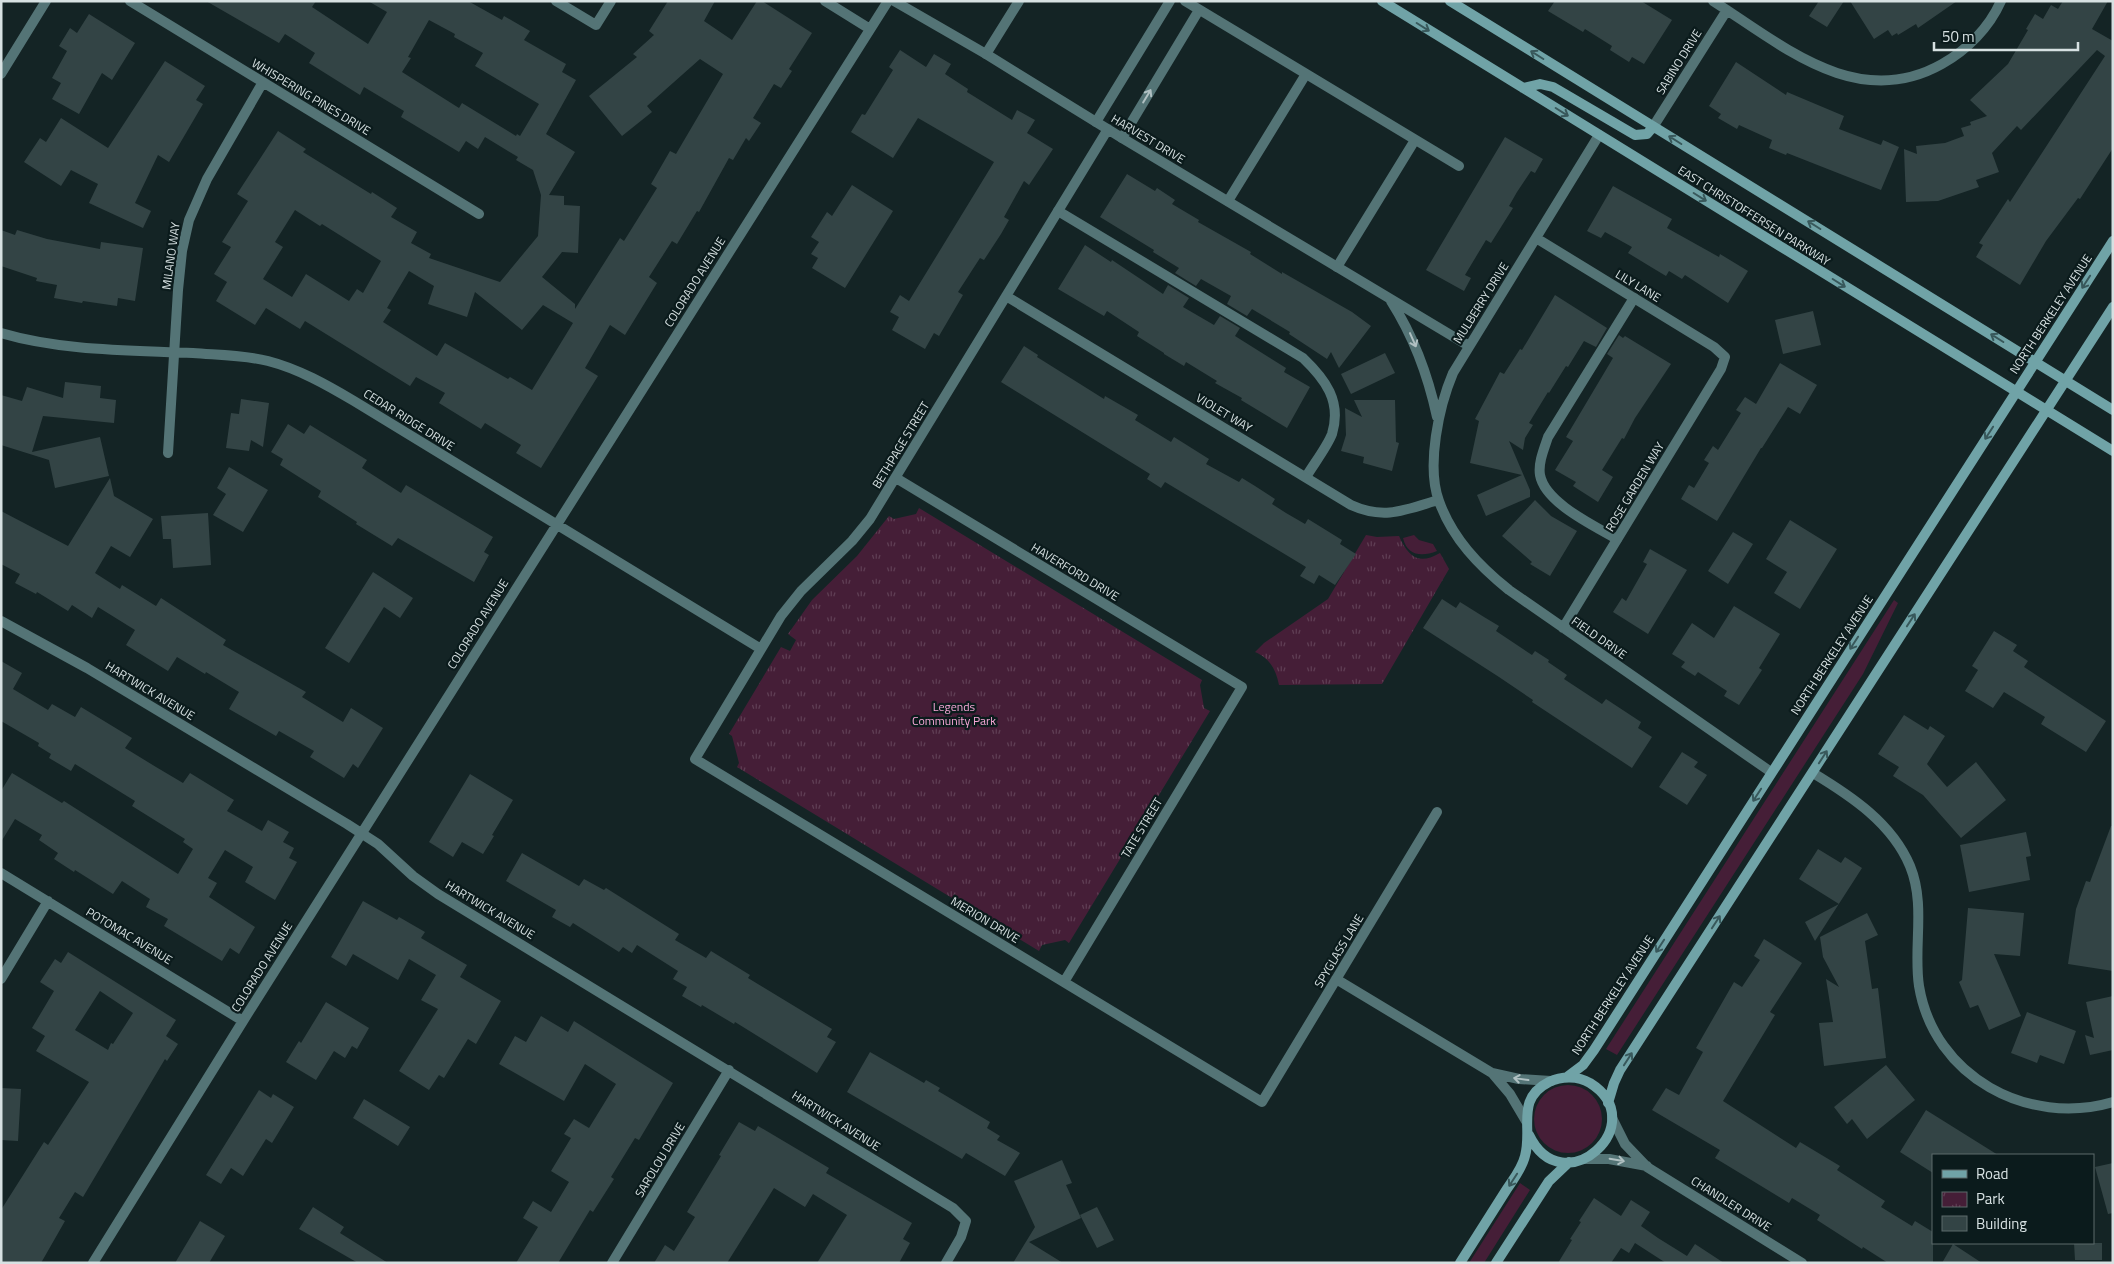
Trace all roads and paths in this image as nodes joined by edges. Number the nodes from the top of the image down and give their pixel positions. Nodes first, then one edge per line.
1 (46, 1) edge
2 (130, 1) edge
3 (556, 1) edge
4 (611, 1) edge
5 (825, 1) edge
6 (888, 1) edge
7 (894, 1) edge
8 (1019, 1) edge
9 (1170, 1) edge
10 (1185, 1) edge
11 (1382, 1) edge
12 (1450, 1) edge
13 (1713, 1) edge
14 (2002, 1) edge
15 (1199, 10) junction
16 (1726, 10) junction
17 (870, 28) junction
18 (986, 54) junction
19 (1, 74) edge
20 (1306, 74) junction
21 (263, 82) junction
22 (1523, 88) junction
23 (1096, 122) junction
24 (1653, 127) junction
25 (1108, 129) junction
26 (1599, 135) junction
27 (1122, 138) junction
28 (1415, 140) junction
29 (1459, 166) dead end
30 (1228, 201) junction
31 (1058, 210) junction
32 (479, 214) dead end
33 (1536, 238) junction
34 (2113, 241) edge
35 (1338, 267) junction
36 (1006, 296) junction
37 (1389, 298) junction
38 (1634, 298) junction
39 (2113, 307) edge
40 (1, 333) edge
41 (1469, 346) junction
42 (174, 352) junction
43 (1725, 357) joint
44 (2035, 362) junction
45 (2066, 381) junction
46 (2016, 392) junction
47 (2113, 410) edge
48 (2047, 411) junction
49 (1438, 420) junction
50 (2113, 451) edge
51 (168, 453) dead end
52 (1306, 477) junction
53 (896, 478) junction
54 (1438, 500) junction
55 (556, 524) junction
56 (1617, 539) junction
57 (1, 620) edge
58 (1563, 628) junction
59 (761, 649) junction
60 (1242, 687) joint
61 (695, 759) joint
62 (1771, 772) junction
63 (1813, 772) junction
64 (1437, 812) dead end
65 (362, 833) junction
66 (1, 873) edge
67 (48, 901) junction
68 (1, 979) edge
69 (1336, 979) junction
70 (1064, 982) junction
71 (243, 1021) junction
72 (730, 1070) junction
73 (1492, 1073) junction
74 (1567, 1077) junction
75 (1551, 1081) junction
76 (1262, 1102) joint
77 (2113, 1102) edge
78 (1608, 1103) junction
79 (1612, 1118) junction
80 (1526, 1121) junction
81 (1529, 1134) junction
82 (1585, 1159) junction
83 (1569, 1162) junction
84 (1648, 1167) junction
85 (93, 1263) edge
86 (612, 1263) edge
87 (946, 1263) edge
88 (1460, 1263) edge
89 (1496, 1263) edge
90 (1802, 1263) edge

1 - 19 street
2 - 21 street, WHISPERING PINES DRIVE
3 - 4 street
5 - 17 street
6 - 17 street, COLORADO AVENUE
7 - 18 street, HARVEST DRIVE
8 - 18 street
9 - 23 street
10 - 15 street
11 -> 22 street, EAST CHRISTOFFERSEN PARKWAY
24 -> 12 street, EAST CHRISTOFFERSEN PARKWAY
13 - 16 street
14 - 16 street
15 - 20 street
27 -> 15 street
16 - 24 street, SABINO DRIVE
17 - 55 street, COLORADO AVENUE
18 - 23 street, HARVEST DRIVE
20 - 28 street
20 - 30 street
21 - 32 street, WHISPERING PINES DRIVE
21 - 42 street, MILANO WAY
22 - 24 street
22 -> 26 street, EAST CHRISTOFFERSEN PARKWAY
23 - 25 street, HARVEST DRIVE
44 -> 24 street, EAST CHRISTOFFERSEN PARKWAY
25 - 27 street, HARVEST DRIVE
25 - 31 street, BETHPAGE STREET
26 - 33 street, MULBERRY DRIVE
26 -> 46 street, EAST CHRISTOFFERSEN PARKWAY
27 - 30 street, HARVEST DRIVE
28 - 29 street
28 - 35 street
30 - 35 street, HARVEST DRIVE
31 - 36 street, BETHPAGE STREET
31 - 52 street
33 - 38 street, LILY LANE
33 - 41 street, MULBERRY DRIVE
34 -> 44 street, NORTH BERKELEY AVENUE
35 - 37 street, HARVEST DRIVE
36 - 52 street, VIOLET WAY
36 - 53 street, BETHPAGE STREET
37 - 41 street, HARVEST DRIVE
37 -> 49 street, HARVEST DRIVE
38 - 43 street, LILY LANE
38 - 56 street
39 - 45 street
40 - 42 street, CEDAR RIDGE DRIVE
41 - 49 street, MULBERRY DRIVE
42 - 51 street, MILANO WAY
42 - 55 street, CEDAR RIDGE DRIVE
43 - 56 street, ROSE GARDEN WAY
44 - 45 street, EAST CHRISTOFFERSEN PARKWAY
44 - 46 street, NORTH BERKELEY AVENUE
45 - 47 street, EAST CHRISTOFFERSEN PARKWAY
45 - 48 street
46 - 48 street, EAST CHRISTOFFERSEN PARKWAY
46 -> 62 street, NORTH BERKELEY AVENUE
48 - 50 street, EAST CHRISTOFFERSEN PARKWAY
63 -> 48 street
49 - 54 street, MULBERRY DRIVE
52 - 54 street, VIOLET WAY
53 - 59 street, BETHPAGE STREET
53 - 60 street, HAVERFORD DRIVE
54 - 58 street, FIELD DRIVE
55 - 59 street, CEDAR RIDGE DRIVE
55 - 65 street, COLORADO AVENUE
56 - 58 street, ROSE GARDEN WAY
57 - 65 street, HARTWICK AVENUE
58 - 62 street, FIELD DRIVE
59 - 61 street, BETHPAGE STREET
60 - 70 street, TATE STREET
61 - 70 street, MERION DRIVE
62 -> 74 street, NORTH BERKELEY AVENUE
63 - 77 street
78 -> 63 street
64 - 69 street, SPYGLASS LANE
65 - 71 street, COLORADO AVENUE
65 - 72 street, HARTWICK AVENUE
66 - 67 street, POTOMAC AVENUE
67 - 68 street
67 - 71 street, POTOMAC AVENUE
69 - 73 street
69 - 76 street, SPYGLASS LANE
70 - 76 street, MERION DRIVE
71 - 85 street, COLORADO AVENUE
72 - 86 street, SAROLOU DRIVE
72 - 87 street, HARTWICK AVENUE
75 -> 73 street
73 - 80 street
74 - 75 street
74 - 78 street
75 - 80 street
78 - 79 street
79 - 82 street
79 - 84 street, CHANDLER DRIVE
80 - 81 street
81 - 83 street
81 -> 88 street
82 - 83 street
82 -> 84 street, CHANDLER DRIVE
83 - 89 street
84 - 90 street, CHANDLER DRIVE

